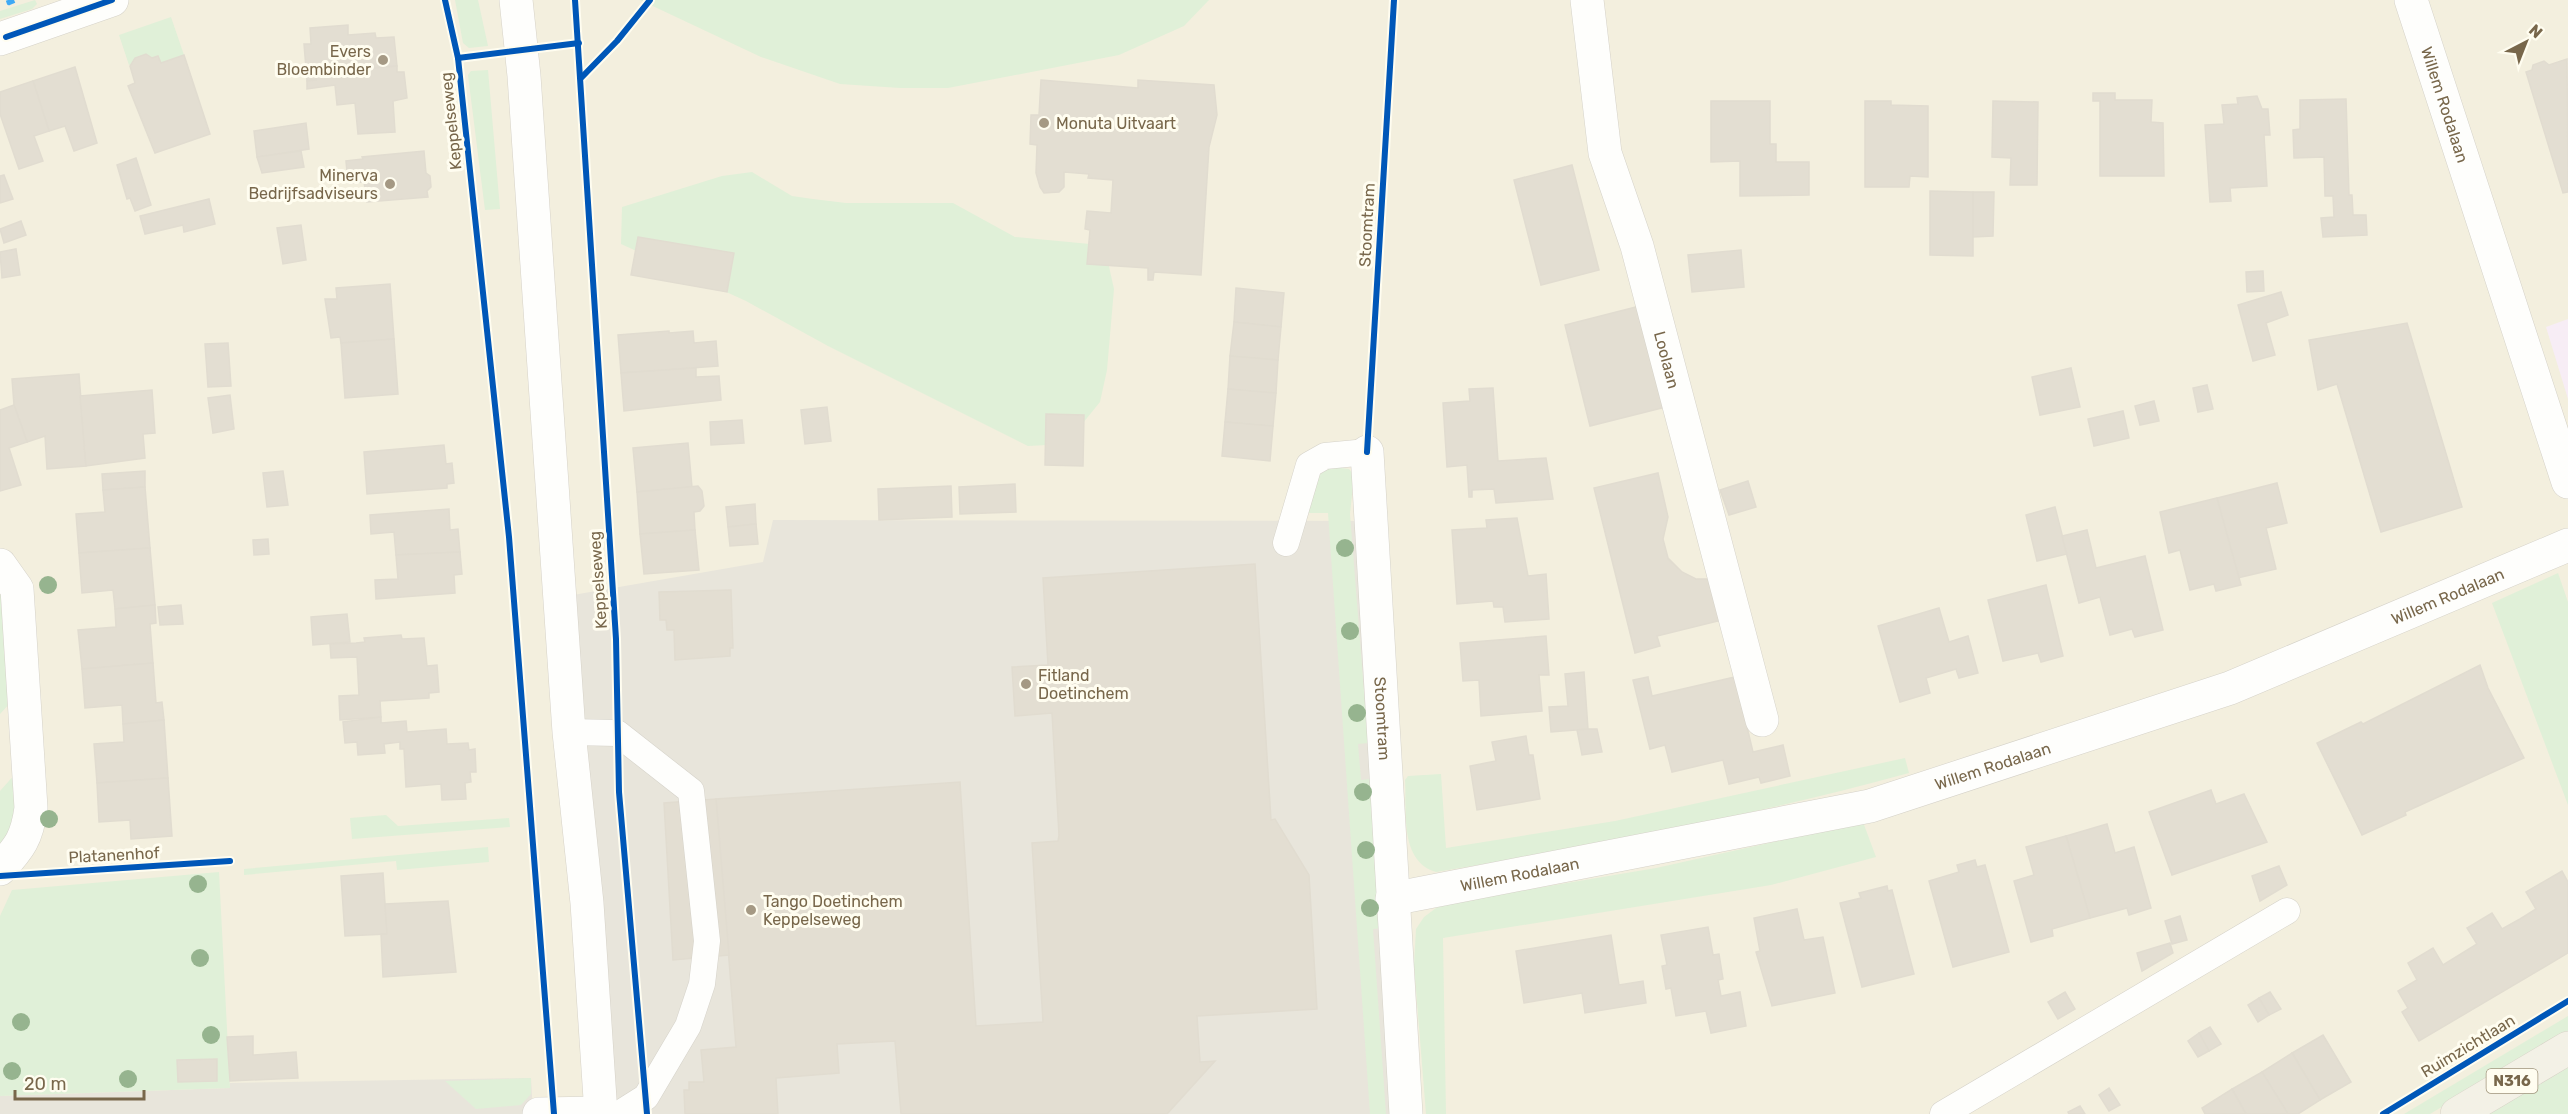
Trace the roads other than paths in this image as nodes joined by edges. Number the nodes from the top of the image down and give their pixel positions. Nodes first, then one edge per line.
1 (112, 0) edge
2 (516, 0) edge
3 (1587, 0) edge
4 (2411, 0) edge
5 (0, 39) edge
6 (1367, 452) joint
7 (2568, 482) edge
8 (1286, 543) dead end
9 (2568, 545) edge
10 (0, 565) edge
11 (1762, 720) dead end
12 (569, 732) junction
13 (0, 868) edge
14 (1392, 899) junction
15 (2287, 911) dead end
16 (2568, 1048) edge
17 (539, 1114) edge
18 (607, 1114) edge
19 (1406, 1114) edge
20 (1943, 1114) edge
21 (2457, 1114) edge

1 - 5 street
2 - 12 street
3 - 11 street, Loolaan
4 - 7 street, Willem Rodalaan
6 - 8 lane
6 - 14 street, Stoomtram
9 - 14 street, Willem Rodalaan
10 - 13 street
12 - 18 street
12 - 18 lane
14 - 19 street, Stoomtram
15 - 20 lane
16 - 21 main road, N316
17 - 18 street

